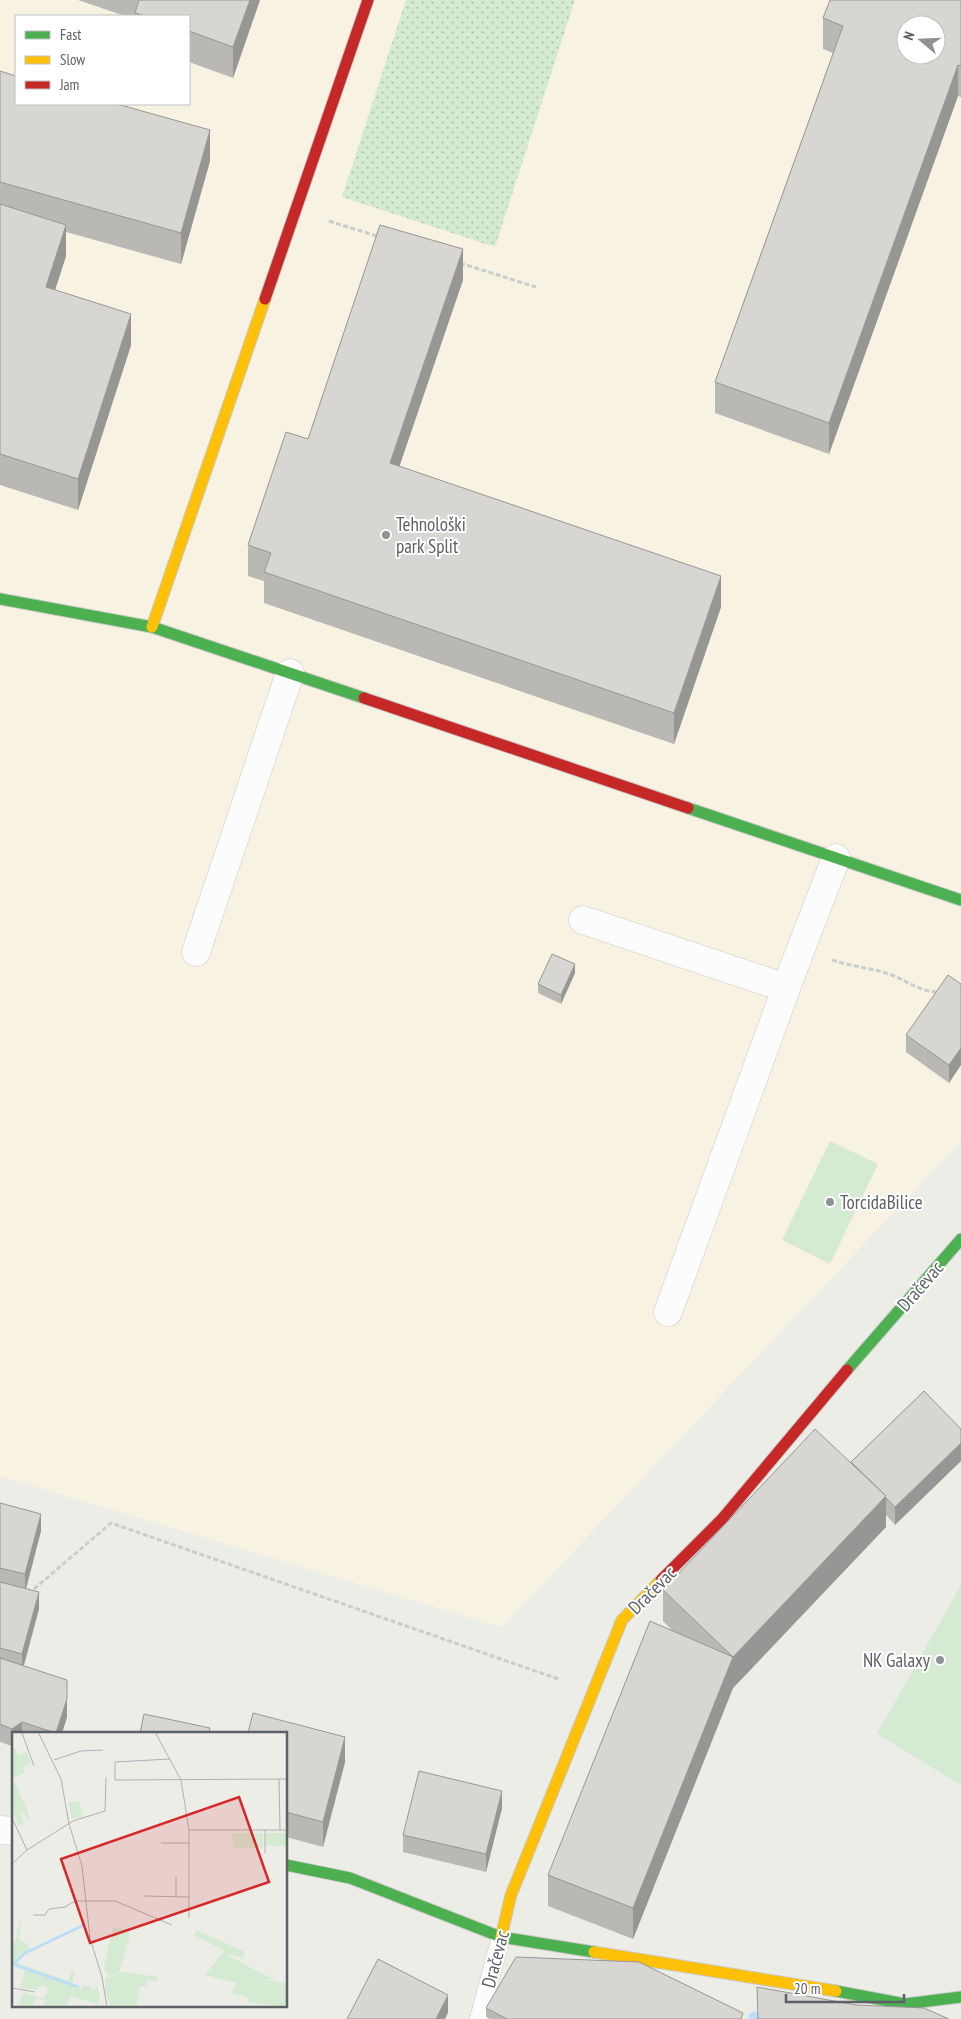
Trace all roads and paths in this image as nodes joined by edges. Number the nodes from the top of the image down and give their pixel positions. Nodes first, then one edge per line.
1 (368, 0) edge
2 (295, 210) junction
3 (388, 240) edge
4 (452, 260) edge
5 (536, 287) dead end
6 (0, 598) edge
7 (152, 627) junction
8 (290, 673) junction
9 (836, 858) junction
10 (961, 900) edge
11 (583, 920) dead end
12 (800, 949) junction
13 (196, 952) dead end
14 (786, 988) junction
15 (944, 992) edge
16 (961, 1239) edge
17 (668, 1312) dead end
18 (34, 1589) edge
19 (595, 1692) junction
20 (288, 1865) edge
21 (501, 1937) junction
22 (961, 1997) edge
23 (479, 2019) edge

1 - 2 street
2 - 3 path
2 - 7 street
4 - 5 path
6 - 7 street
7 - 8 street
8 - 9 street
8 - 13 street
9 - 10 street
9 - 12 street
11 - 14 street
12 - 14 street
12 - 15 path
14 - 17 street
16 - 19 street, Dračevac
18 - 19 path
19 - 21 street, Dračevac
20 - 21 street
21 - 22 street
21 - 23 lane, Dračevac

